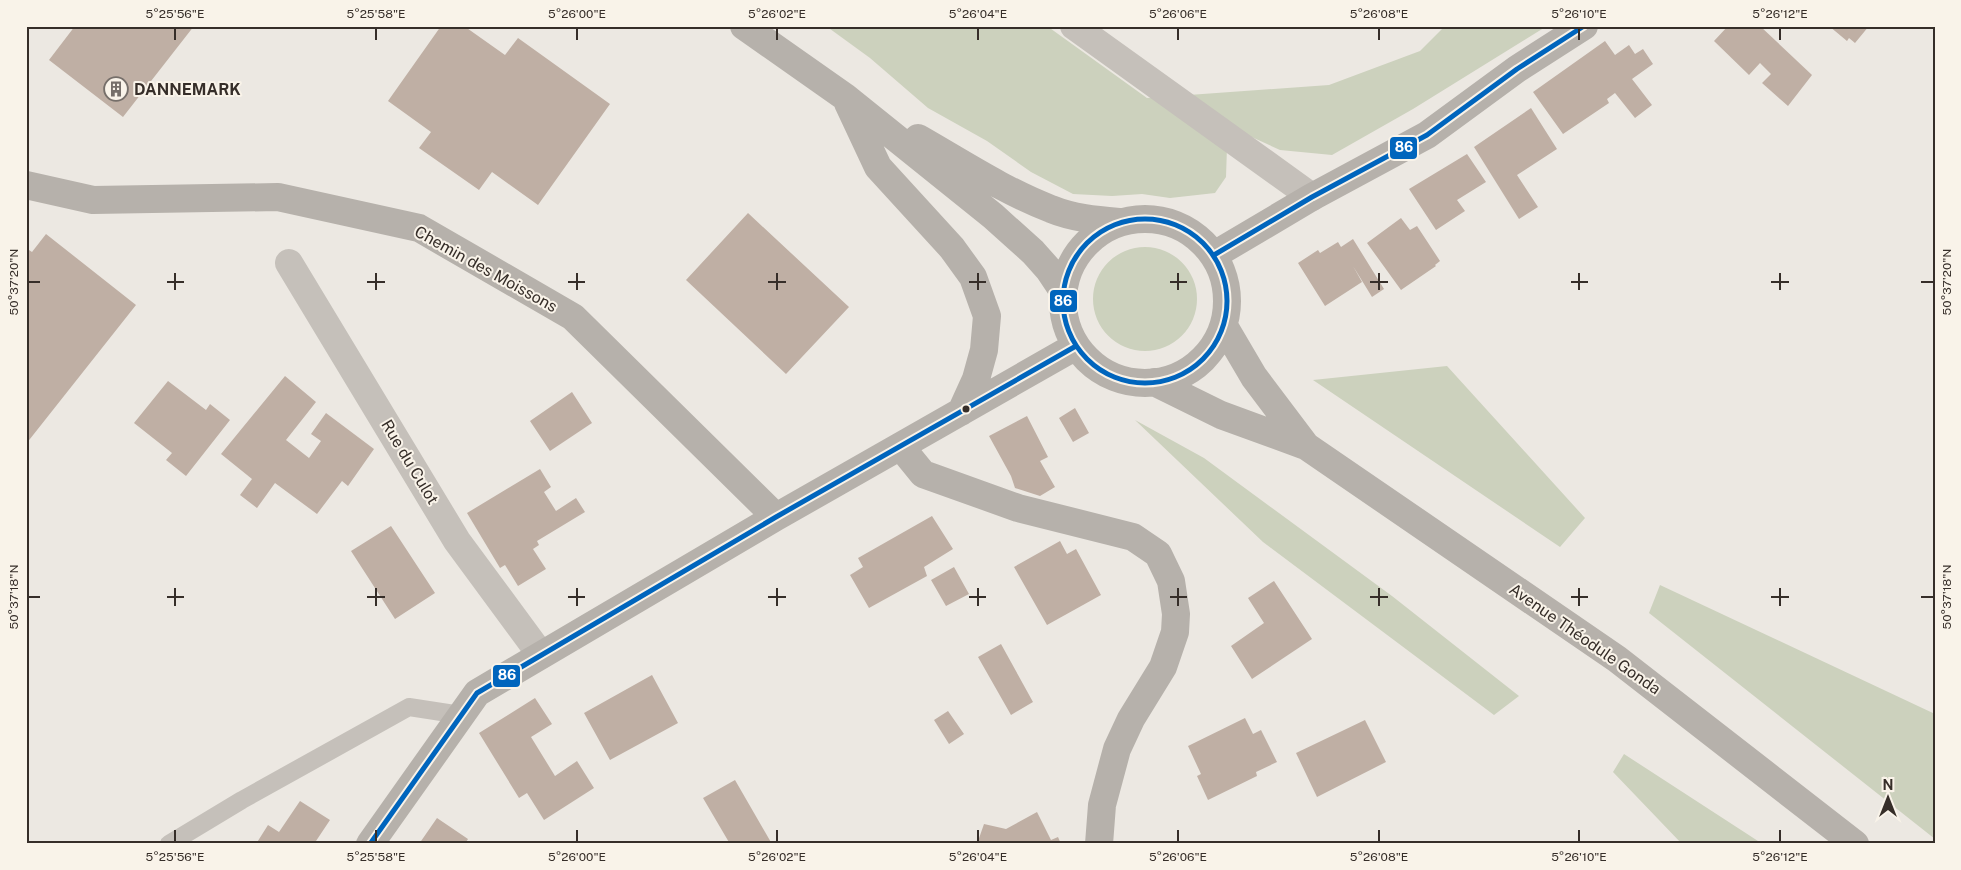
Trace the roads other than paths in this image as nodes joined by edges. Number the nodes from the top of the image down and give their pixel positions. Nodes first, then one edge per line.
1 (744, 26) edge
2 (1074, 26) edge
3 (1584, 26) edge
4 (845, 97) junction
5 (26, 185) edge
6 (1312, 197) junction
7 (1120, 222) junction
8 (1214, 255) junction
9 (289, 263) dead end
10 (1064, 292) junction
11 (1224, 326) junction
12 (1076, 346) junction
13 (1154, 382) junction
14 (961, 412) junction
15 (1306, 446) junction
16 (901, 447) junction
17 (776, 517) junction
18 (541, 655) junction
19 (461, 715) junction
20 (169, 844) edge
21 (370, 844) edge
22 (1099, 844) edge
23 (1856, 844) edge

1 - 4 street
2 - 6 street
3 - 6 street
4 - 7 street
4 - 10 street
4 - 14 street
5 - 17 street, Chemin des Moissons
6 - 8 street
7 - 8 street
7 - 10 street
8 - 11 street
9 - 18 street, Rue du Culot
10 - 12 street
11 - 13 street
11 - 15 street, Avenue Théodule Gonda
12 - 13 street
12 - 14 street
13 - 15 street, Avenue Théodule Gonda
14 - 16 street
15 - 23 street, Avenue Théodule Gonda
16 - 17 street
16 - 22 street
17 - 18 street
18 - 19 street
19 - 20 lane
19 - 21 street

